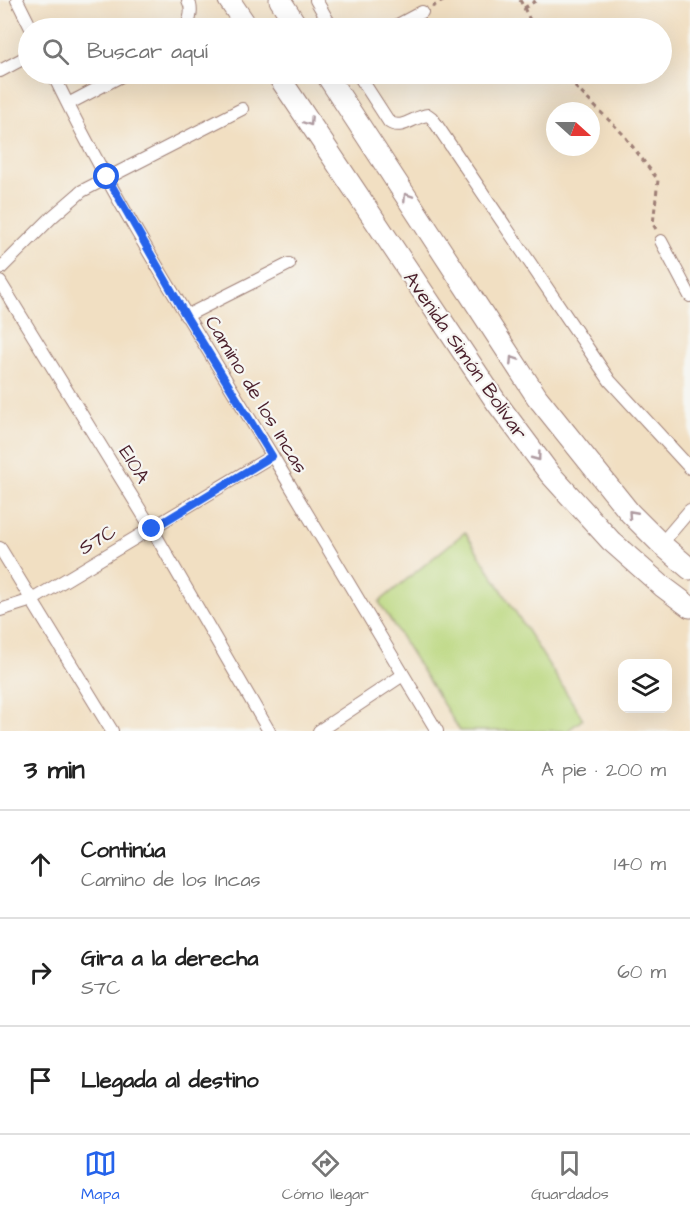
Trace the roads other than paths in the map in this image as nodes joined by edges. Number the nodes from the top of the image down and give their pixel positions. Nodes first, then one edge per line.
1 (17, 0) edge
2 (188, 0) edge
3 (229, 0) edge
4 (280, 0) edge
5 (316, 0) edge
6 (422, 12) dead end
7 (26, 18) edge
8 (190, 18) edge
9 (241, 18) edge
10 (292, 18) edge
11 (326, 18) edge
12 (411, 18) edge
13 (18, 61) edge
14 (0, 71) edge
15 (58, 84) edge
16 (106, 84) edge
17 (284, 84) edge
18 (333, 84) edge
19 (364, 84) edge
20 (68, 104) junction
21 (242, 109) dead end
22 (107, 177) junction
23 (661, 240) road end
24 (289, 264) dead end
25 (0, 269) edge
26 (0, 282) edge
27 (690, 296) edge
28 (186, 316) junction
29 (272, 456) junction
30 (690, 468) edge
31 (690, 510) edge
32 (152, 529) junction
33 (661, 544) junction
34 (0, 548) edge
35 (690, 569) edge
36 (32, 600) junction
37 (690, 607) edge
38 (0, 610) edge
39 (403, 675) junction
40 (112, 731) edge
41 (268, 731) edge
42 (319, 731) edge
43 (436, 731) edge

1 - 7 street
2 - 8 street
3 - 9 highway
4 - 10 highway
5 - 11 street
6 - 12 street
13 - 14 street
15 - 20 street, Camino de los Incas
16 - 20 street
17 -> 37 highway, Avenida Simón Bolívar
33 -> 18 highway, Avenida Simón Bolívar
19 - 30 street
20 - 22 street, Camino de los Incas
21 - 22 street
22 - 25 street
22 - 28 street, Camino de los Incas
23 - 27 street
24 - 28 street
26 - 32 street, E10A
28 - 29 street, Camino de los Incas
29 - 32 street, S7C
29 - 39 street, Camino de los Incas
31 - 33 street
32 - 36 street, S7C
32 - 41 street, E10A
33 - 35 highway, Avenida Simón Bolívar
34 - 36 street
36 - 38 street, S7C
36 - 40 street
39 - 42 street
39 - 43 street, Camino de los Incas

